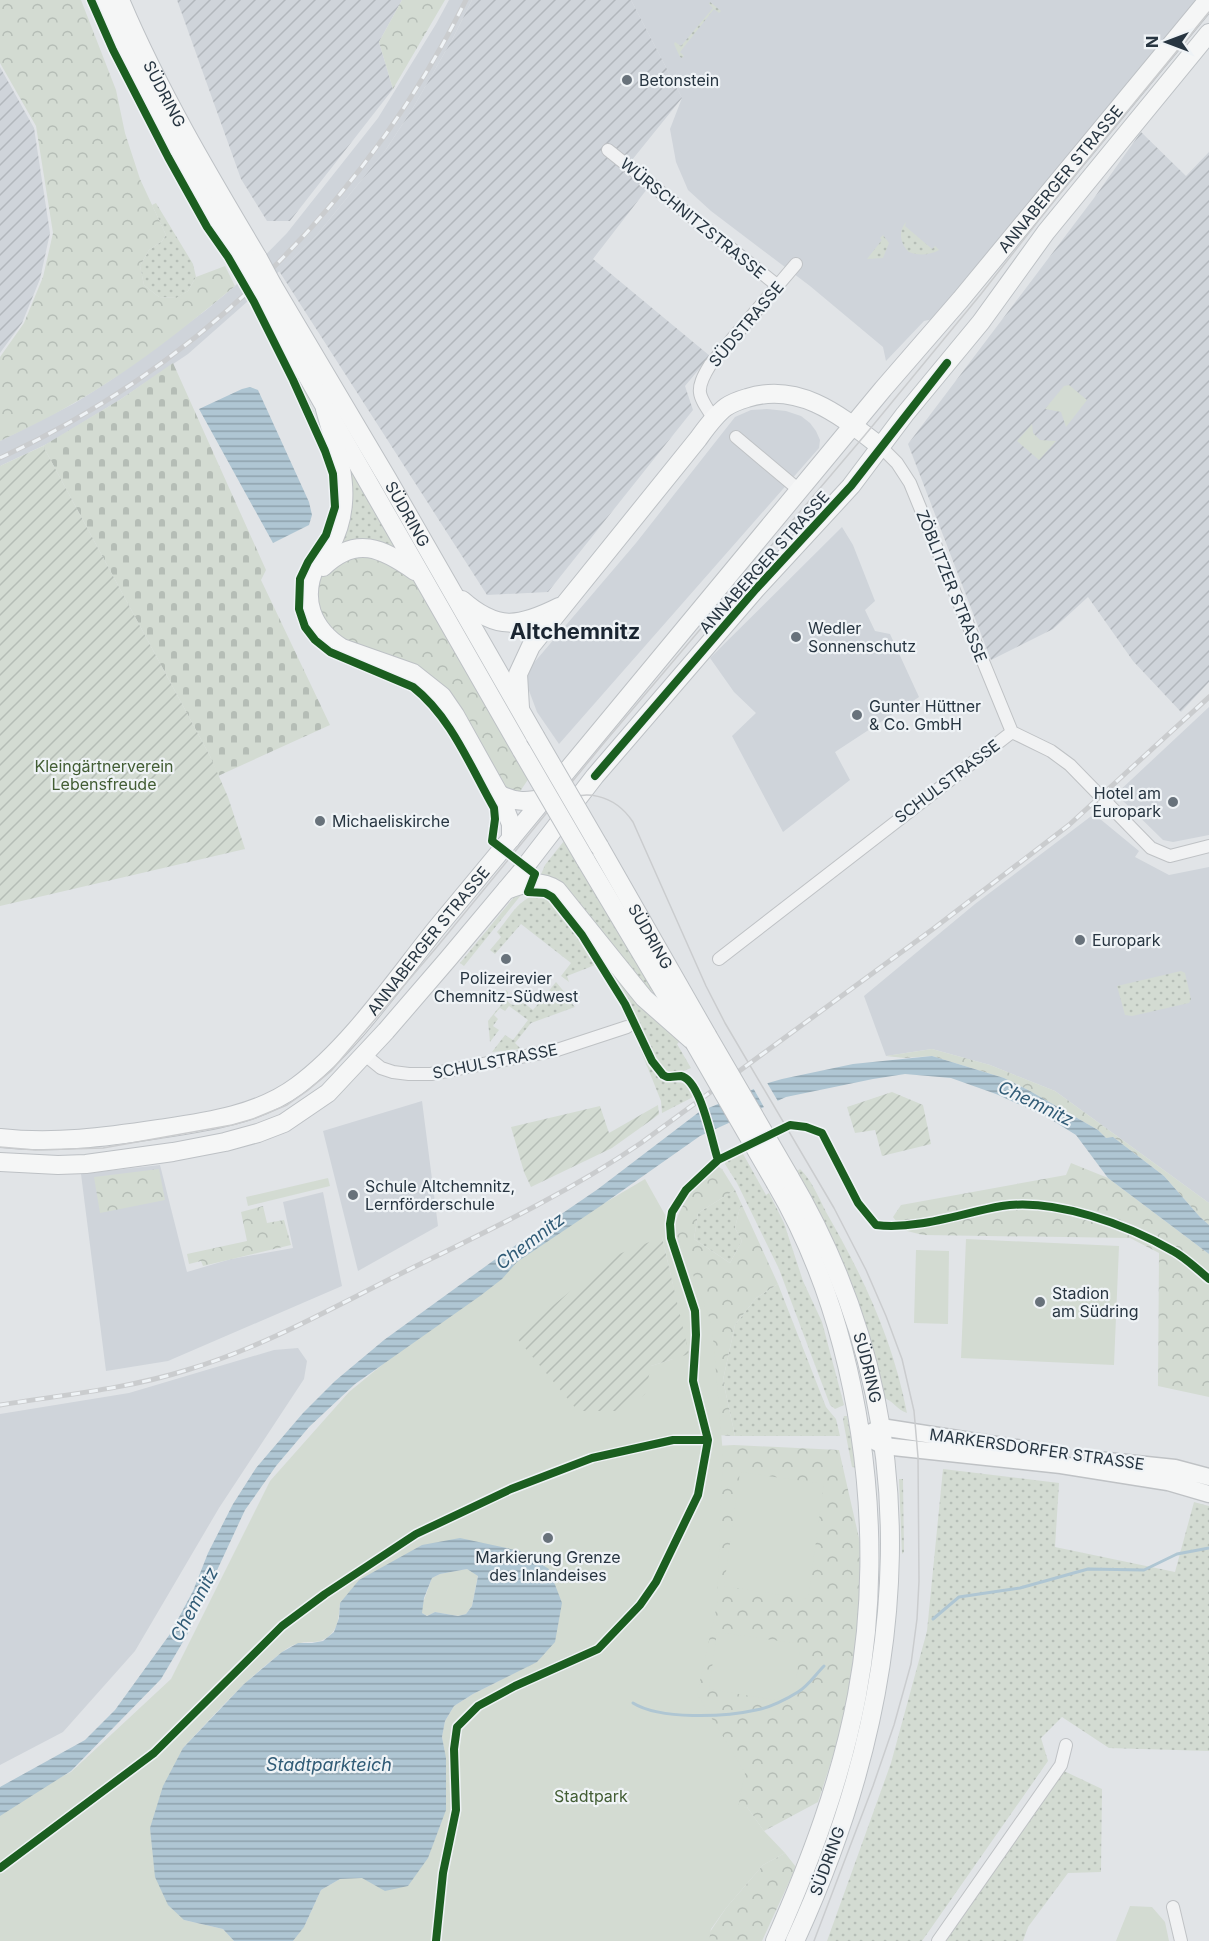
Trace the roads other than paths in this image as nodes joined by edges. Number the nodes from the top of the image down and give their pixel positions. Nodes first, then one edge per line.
1 (103, 0) edge
2 (120, 0) edge
3 (1208, 0) edge
4 (1209, 33) edge
5 (608, 150) dead end
6 (252, 264) junction
7 (796, 264) dead end
8 (778, 286) junction
9 (266, 290) junction
10 (325, 409) junction
11 (714, 419) junction
12 (852, 425) junction
13 (736, 436) dead end
14 (881, 447) junction
15 (799, 490) junction
16 (420, 575) junction
17 (312, 580) junction
18 (453, 592) junction
19 (563, 605) junction
20 (450, 626) junction
21 (531, 646) junction
22 (491, 659) junction
23 (520, 708) junction
24 (1012, 732) junction
25 (499, 794) junction
26 (545, 798) junction
27 (511, 839) junction
28 (1209, 846) edge
29 (506, 890) junction
30 (719, 958) dead end
31 (627, 1027) dead end
32 (701, 1038) junction
33 (365, 1054) junction
34 (0, 1137) edge
35 (0, 1162) edge
36 (867, 1434) junction
37 (884, 1446) junction
38 (1209, 1477) edge
39 (1209, 1494) edge
40 (1066, 1745) dead end
41 (1173, 1907) dead end
42 (776, 1941) edge
43 (795, 1941) edge
44 (938, 1941) edge
45 (1181, 1941) edge

1 - 6 main road, SÜDRING
2 - 6 main road, SÜDRING
3 - 12 main road, ANNABERGER STRASSE
4 - 14 main road, ANNABERGER STRASSE
5 - 8 street, WÜRSCHNITZSTRASSE
6 - 9 main road, SÜDRING, bridge
7 - 8 street, SÜDSTRASSE
8 - 11 street, SÜDSTRASSE
9 - 10 main road, SÜDRING
9 - 18 main road, SÜDRING
10 - 16 main road, SÜDRING
10 - 17 main road
11 - 12 main road
11 - 19 main road
12 - 14 main road
12 - 15 main road, ANNABERGER STRASSE
13 - 15 street
14 - 24 street, ZÖBLITZER STRASSE
14 - 29 main road, ANNABERGER STRASSE
15 - 26 main road, ANNABERGER STRASSE
16 - 17 main road
16 - 20 main road, SÜDRING
17 - 25 main road
18 - 19 main road
18 - 22 main road, SÜDRING
19 - 21 main road
20 - 22 main road
20 - 32 main road, SÜDRING, bridge
21 - 22 main road
21 - 23 main road
22 - 23 main road, SÜDRING
23 - 32 main road, SÜDRING, bridge
24 - 28 street, SCHULSTRASSE
24 - 30 street, SCHULSTRASSE
25 - 26 main road
25 - 27 main road
26 - 27 main road, ANNABERGER STRASSE
27 - 34 main road, ANNABERGER STRASSE
29 - 32 main road
29 - 33 main road, ANNABERGER STRASSE
31 - 33 street, SCHULSTRASSE
32 - 36 main road, SÜDRING, bridge
33 - 35 main road, ANNABERGER STRASSE
36 - 37 main road, SÜDRING
36 - 38 main road, MARKERSDORFER STRASSE
36 - 42 main road, SÜDRING
37 - 39 main road, MARKERSDORFER STRASSE
37 - 43 main road, SÜDRING
40 - 44 street
41 - 45 street

